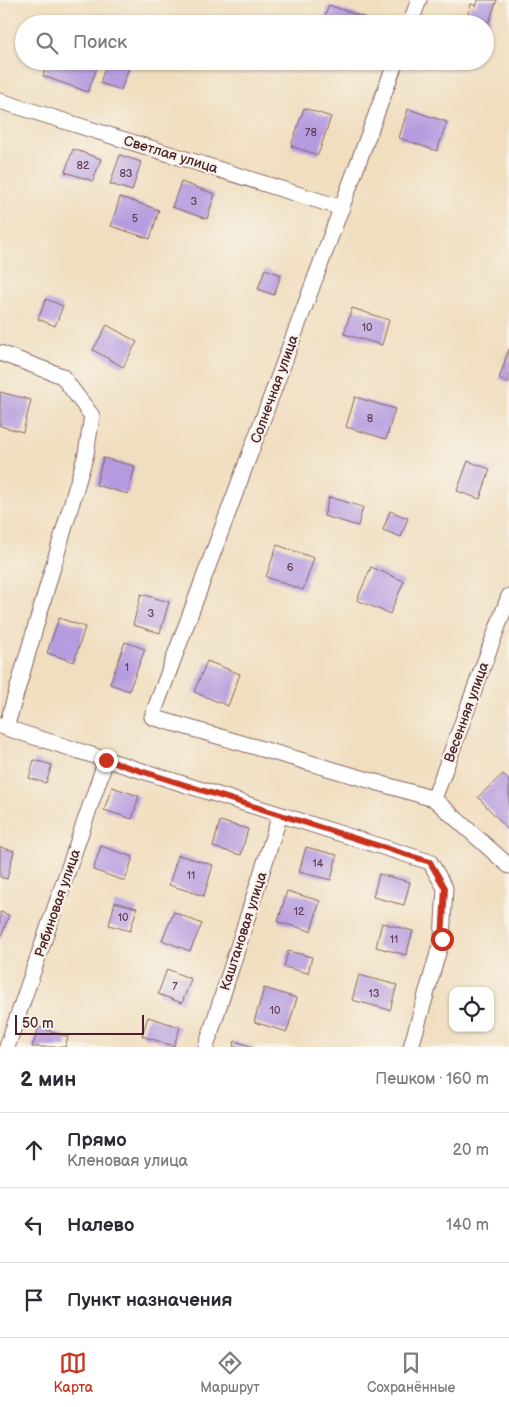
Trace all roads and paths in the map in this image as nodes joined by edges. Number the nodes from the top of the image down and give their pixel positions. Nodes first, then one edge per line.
1 (419, 0) edge
2 (413, 15) edge
3 (393, 70) edge
4 (0, 101) edge
5 (342, 208) junction
6 (0, 353) edge
7 (509, 596) edge
8 (3, 727) edge
9 (106, 760) junction
10 (434, 800) junction
11 (280, 814) junction
12 (509, 866) edge
13 (7, 1047) edge
14 (206, 1047) edge
15 (411, 1047) edge

1 - 2 street
3 - 5 street, Солнечная улица
4 - 5 street, Светлая улица
5 - 10 street, Солнечная улица
6 - 8 street
7 - 10 street, Весенняя улица
8 - 9 street
9 - 11 street
9 - 13 street, Рябиновая улица
10 - 12 street
11 - 14 street, Каштановая улица
11 - 15 street

